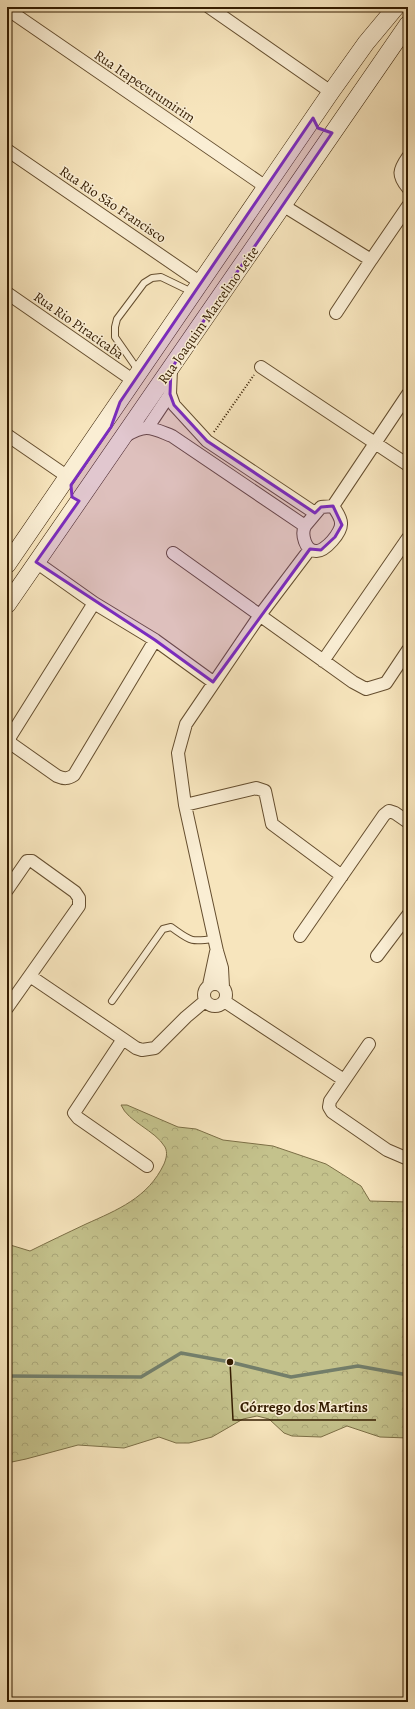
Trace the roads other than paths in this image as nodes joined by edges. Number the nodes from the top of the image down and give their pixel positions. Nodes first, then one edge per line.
1 (209, 7) edge
2 (396, 7) edge
3 (7, 9) edge
4 (408, 24) edge
5 (331, 92) junction
6 (313, 118) junction
7 (332, 133) junction
8 (7, 150) edge
9 (408, 157) edge
10 (284, 160) junction
11 (305, 173) junction
12 (266, 187) junction
13 (408, 188) edge
14 (284, 206) junction
15 (408, 206) edge
16 (371, 260) junction
17 (198, 288) junction
18 (7, 293) edge
19 (336, 313) dead end
20 (261, 367) road end
21 (171, 369) junction
22 (137, 377) junction
23 (170, 394) junction
24 (408, 394) edge
25 (120, 402) junction
26 (148, 427) junction
27 (7, 435) edge
28 (120, 439) junction
29 (376, 444) junction
30 (408, 465) edge
31 (68, 477) junction
32 (79, 501) junction
33 (333, 506) junction
34 (315, 513) junction
35 (305, 526) junction
36 (408, 538) edge
37 (310, 549) junction
38 (173, 553) dead end
39 (36, 562) junction
40 (7, 565) edge
41 (94, 603) junction
42 (7, 605) edge
43 (260, 615) junction
44 (156, 640) junction
45 (408, 650) edge
46 (323, 661) junction
47 (213, 682) junction
48 (185, 805) junction
49 (408, 822) edge
50 (342, 876) junction
51 (7, 890) edge
52 (408, 915) edge
53 (300, 936) dead end
54 (215, 945) junction
55 (377, 956) dead end
56 (30, 976) junction
57 (209, 985) junction
58 (222, 987) junction
59 (112, 1001) dead end
60 (224, 1001) junction
61 (208, 1003) junction
62 (7, 1008) edge
63 (123, 1040) junction
64 (369, 1044) dead end
65 (344, 1080) junction
66 (408, 1159) edge
67 (147, 1166) dead end

1 - 5 street
2 - 5 main road, Rua Joaquim Marcelino Leite
3 - 12 street, Rua Itapecurumirim
4 - 7 main road, Rua Joaquim Marcelino Leite
5 - 6 main road, Rua Joaquim Marcelino Leite
6 - 7 main road
6 - 10 main road, Rua Joaquim Marcelino Leite
7 - 11 main road, Rua Joaquim Marcelino Leite
8 - 17 street, Rua Rio São Francisco
9 - 13 street
10 - 11 main road
10 - 12 main road, Rua Joaquim Marcelino Leite
11 - 14 main road, Rua Joaquim Marcelino Leite
12 - 17 main road, Rua Joaquim Marcelino Leite
14 - 16 street
14 - 21 main road, Rua Joaquim Marcelino Leite
15 - 16 street
16 - 19 street
17 - 21 main road
17 - 22 main road, Rua Joaquim Marcelino Leite
17 - 22 lane
18 - 22 street, Rua Rio Piracicaba
20 - 29 street
21 - 23 street
21 - 28 main road, Rua Joaquim Marcelino Leite
22 - 25 main road, Rua Joaquim Marcelino Leite
23 - 26 street
23 - 34 street
24 - 29 street
25 - 31 main road, Rua Joaquim Marcelino Leite
25 - 32 main road
26 - 28 street
26 - 35 street
27 - 31 street
28 - 32 main road, Rua Joaquim Marcelino Leite
29 - 30 street
29 - 33 street
31 - 40 main road, Rua Joaquim Marcelino Leite
32 - 39 main road, Rua Joaquim Marcelino Leite
33 - 34 street
33 - 37 street
34 - 35 street
35 - 37 street
36 - 46 street
37 - 43 street
38 - 43 street
39 - 41 street
39 - 42 main road, Rua Joaquim Marcelino Leite
41 - 44 street
41 - 44 street
43 - 46 street
43 - 47 street
44 - 47 street
45 - 46 street
47 - 48 street
48 - 50 street
48 - 54 street
49 - 50 street
50 - 53 street
51 - 56 street
52 - 55 street
54 - 57 street
54 - 58 street
54 - 59 lane
56 - 62 street
56 - 63 street
57 - 58 street
57 - 61 street
58 - 60 street
60 - 61 street
60 - 65 street
61 - 63 street
63 - 67 street
64 - 65 street
65 - 66 street

